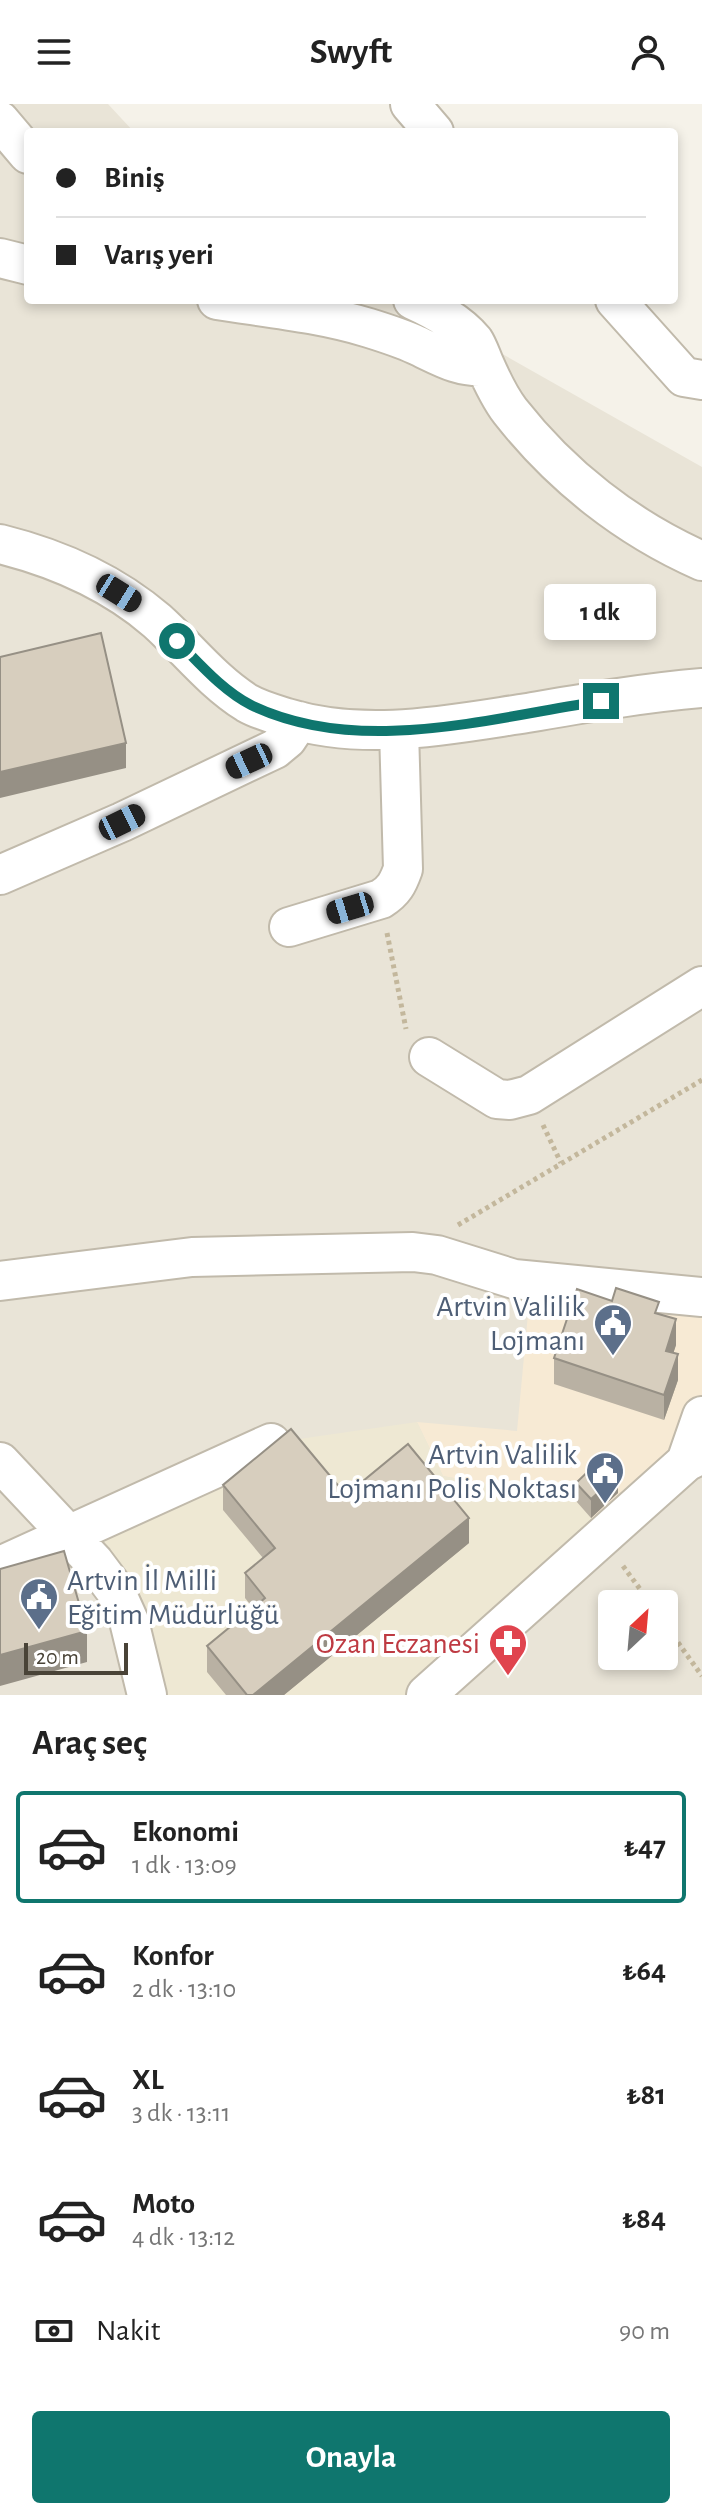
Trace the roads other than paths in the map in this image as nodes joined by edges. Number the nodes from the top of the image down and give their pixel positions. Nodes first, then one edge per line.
1 (410, 104) edge
2 (0, 121) edge
3 (431, 128) edge
4 (24, 149) edge
5 (0, 258) edge
6 (24, 264) edge
7 (244, 304) edge
8 (421, 304) edge
9 (619, 304) edge
10 (485, 366) junction
11 (702, 380) edge
12 (0, 544) edge
13 (702, 561) edge
14 (702, 688) edge
15 (299, 721) junction
16 (399, 730) junction
17 (0, 875) edge
18 (289, 927) dead end
19 (702, 986) edge
20 (429, 1057) road end
21 (0, 1281) edge
22 (702, 1297) edge
23 (702, 1416) edge
24 (271, 1443) edge
25 (694, 1458) edge
26 (0, 1462) edge
27 (68, 1534) junction
28 (0, 1566) edge
29 (147, 1695) edge
30 (426, 1695) edge

1 - 3 street
2 - 4 street
5 - 6 street
7 - 10 street
8 - 10 street
9 - 11 street
10 - 13 street
12 - 15 street
14 - 16 street
15 - 16 street
15 - 17 street
16 - 18 street
19 - 20 street
21 - 22 street
23 - 25 street
24 - 27 street
25 - 30 street
26 - 27 street
27 - 28 street
27 - 29 street

